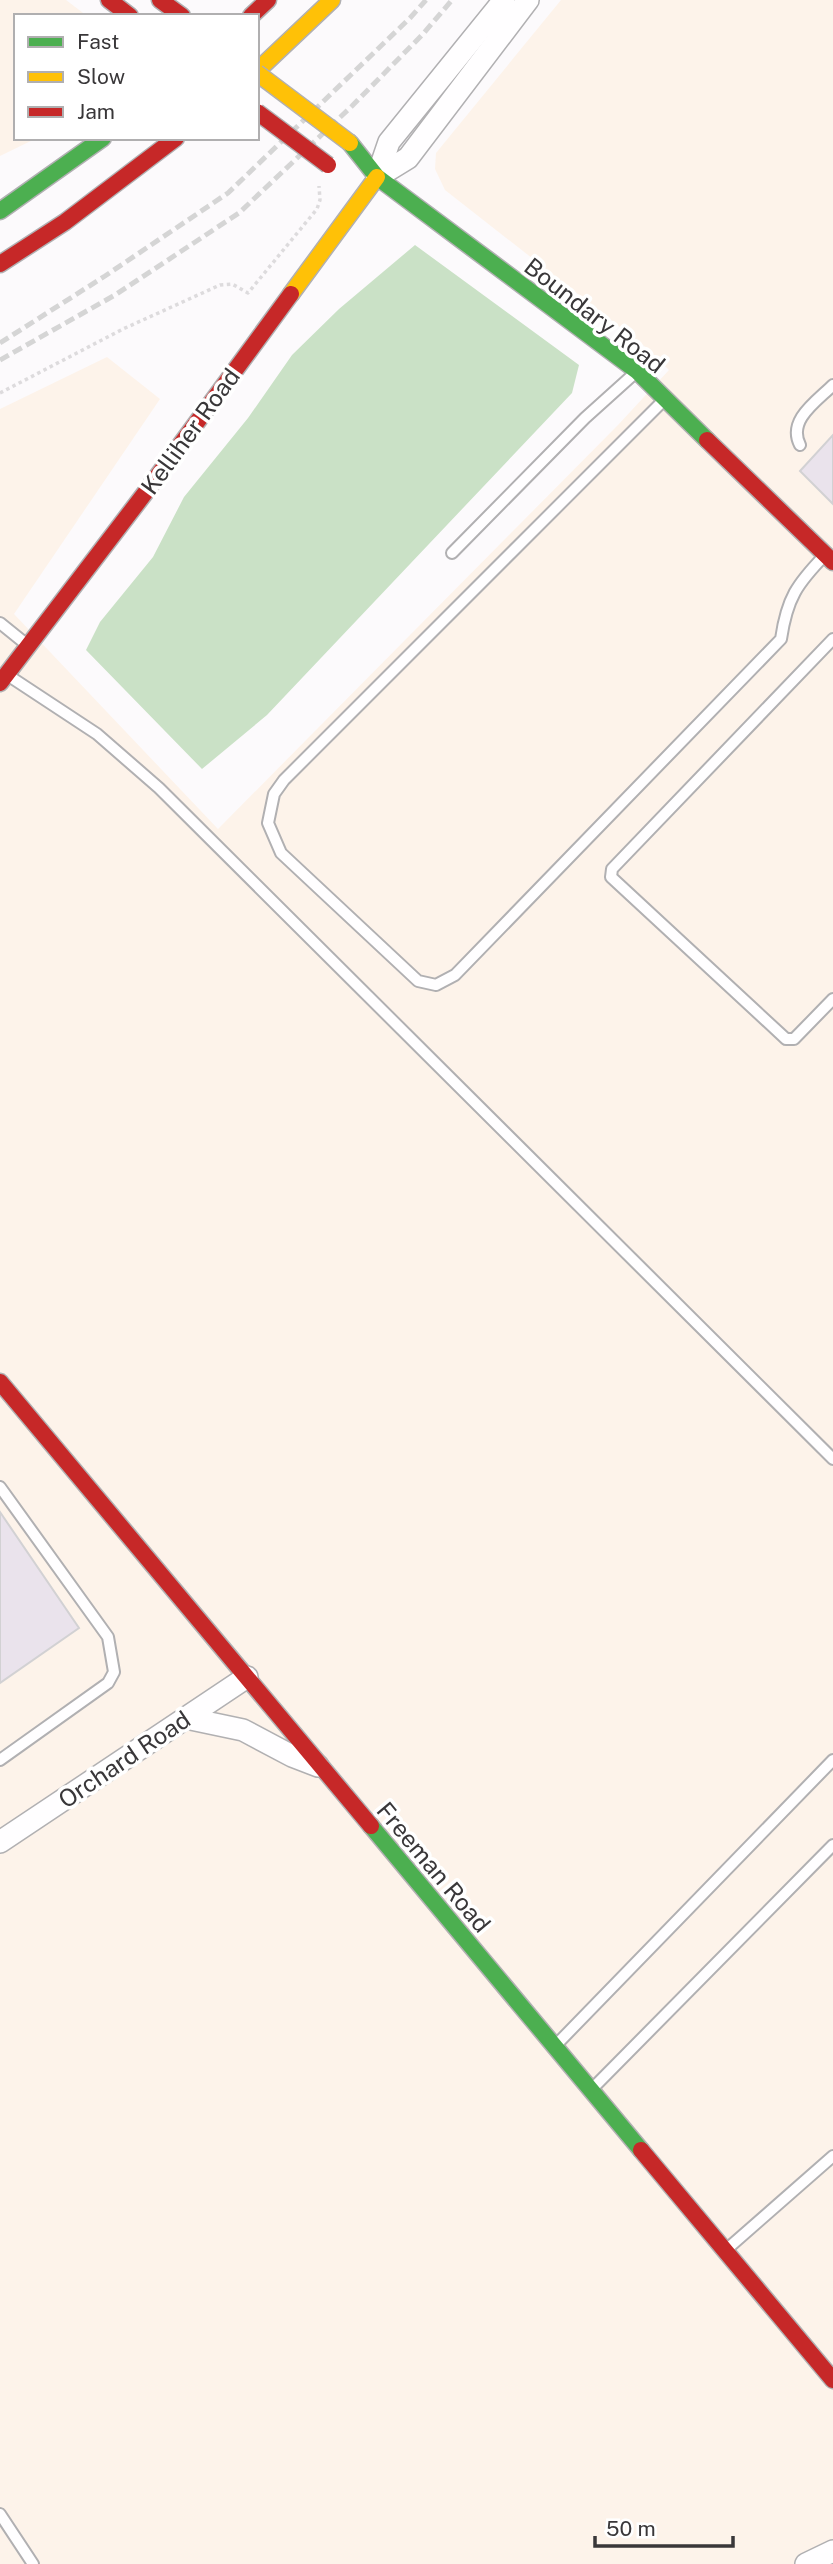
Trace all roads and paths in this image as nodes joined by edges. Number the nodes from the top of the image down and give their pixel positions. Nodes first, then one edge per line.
1 (109, 0) edge
2 (160, 0) edge
3 (268, 0) edge
4 (332, 0) edge
5 (504, 0) edge
6 (528, 0) edge
7 (127, 14) edge
8 (179, 14) edge
9 (253, 14) edge
10 (259, 70) edge
11 (259, 74) edge
12 (259, 112) edge
13 (100, 140) edge
14 (173, 140) edge
15 (377, 177) junction
16 (319, 183) dead end
17 (0, 211) edge
18 (0, 264) edge
19 (637, 372) junction
20 (833, 385) edge
21 (0, 393) edge
22 (665, 399) junction
23 (800, 445) dead end
24 (452, 553) dead end
25 (829, 559) edge
26 (0, 623) edge
27 (833, 639) edge
28 (28, 646) junction
29 (3, 679) edge
30 (833, 999) edge
31 (0, 1382) edge
32 (833, 1459) edge
33 (0, 1488) edge
34 (247, 1677) junction
35 (186, 1718) junction
36 (833, 1759) edge
37 (0, 1760) edge
38 (320, 1766) junction
39 (0, 1842) edge
40 (833, 1845) edge
41 (554, 2046) junction
42 (591, 2090) junction
43 (833, 2156) edge
44 (725, 2251) junction
45 (833, 2380) edge
46 (0, 2514) edge
47 (833, 2551) edge
48 (33, 2564) edge
49 (806, 2564) edge

1 - 7 main road
2 - 8 main road
3 - 9 main road
4 - 10 main road
5 - 15 street, Kelliher Road
6 - 15 street, Kelliher Road
11 - 15 main road, Boundary Road, bridge
12 - 15 main road, Boundary Road, bridge
13 - 17 main road
14 - 18 main road
15 - 19 main road, Boundary Road
15 - 28 main road, Kelliher Road
16 - 21 path
19 - 22 main road, Boundary Road
19 - 24 lane
20 - 23 lane
22 - 25 main road, Boundary Road
22 - 25 lane
26 - 28 lane
27 - 30 lane
28 - 29 main road, Kelliher Road
29 - 32 lane
31 - 34 main road, Freeman Road
33 - 37 lane
34 - 35 street, Orchard Road
34 - 38 main road, Freeman Road
35 - 38 street
35 - 39 street, Orchard Road
36 - 41 lane
38 - 41 main road, Freeman Road
40 - 42 lane
41 - 42 main road, Freeman Road
42 - 44 main road, Freeman Road
43 - 44 lane
44 - 45 main road, Freeman Road
46 - 48 lane
47 - 49 street

